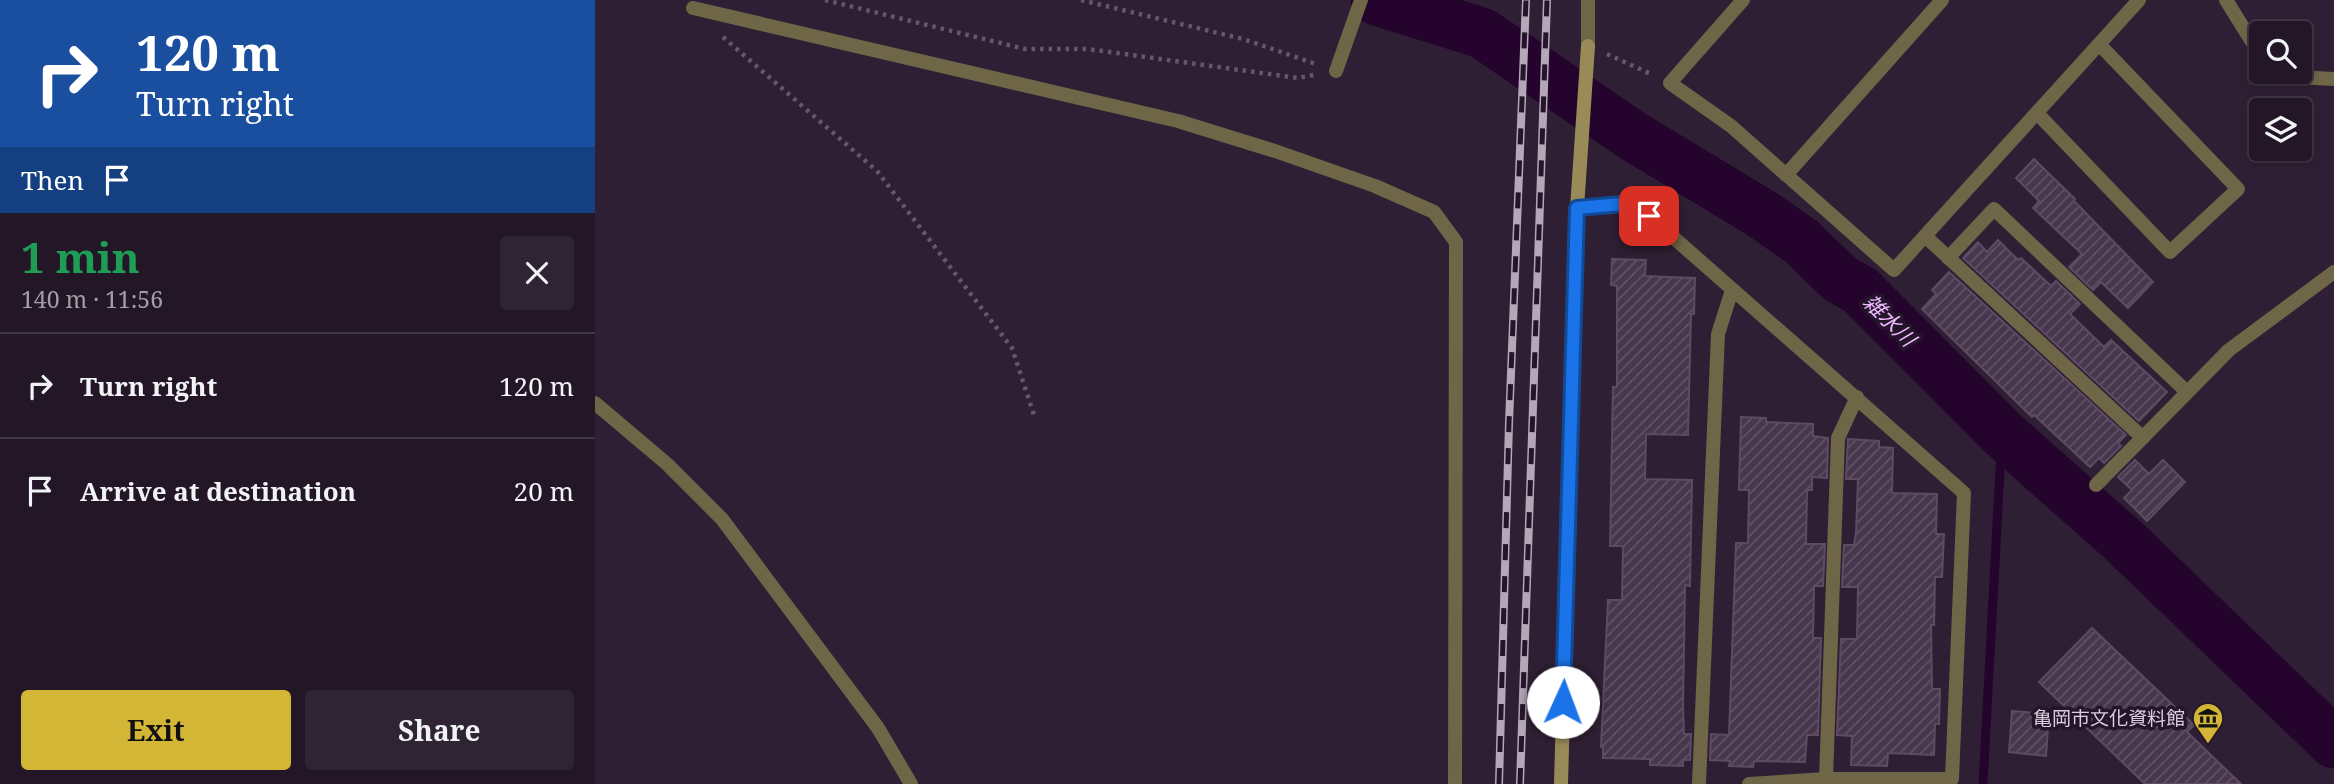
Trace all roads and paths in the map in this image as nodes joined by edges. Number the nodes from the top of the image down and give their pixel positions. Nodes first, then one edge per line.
1 (825, 0) edge
2 (1081, 0) edge
3 (1361, 0) edge
4 (1588, 0) edge
5 (1743, 0) edge
6 (1942, 0) edge
7 (2139, 0) edge
8 (2226, 0) edge
9 (693, 8) dead end
10 (722, 36) dead end
11 (2249, 37) edge
12 (2099, 44) junction
13 (1588, 46) junction
14 (1336, 71) junction
15 (2312, 78) edge
16 (2334, 79) edge
17 (1670, 83) junction
18 (2037, 113) junction
19 (1786, 175) junction
20 (1577, 208) junction
21 (1924, 236) junction
22 (1948, 258) junction
23 (2334, 272) edge
24 (1732, 290) junction
25 (2187, 392) junction
26 (1857, 397) junction
27 (595, 403) edge
28 (1034, 415) dead end
29 (2143, 438) junction
30 (2097, 485) dead end
31 (1826, 779) junction
32 (911, 784) edge
33 (1455, 784) edge
34 (1561, 784) edge
35 (1699, 784) edge
36 (1749, 784) edge

1 - 14 path
2 - 14 path
3 - 14 street
4 - 13 street
5 - 17 street
6 - 19 street
7 - 12 street
8 - 11 street
9 - 33 street
10 - 28 path
12 - 18 street
12 - 18 street
13 - 17 path
13 - 20 street
15 - 16 street
17 - 19 street
18 - 21 street
19 - 21 street
20 - 24 street
20 - 34 street
21 - 22 street
22 - 25 street
22 - 29 street
23 - 25 street
24 - 26 street
24 - 35 street
25 - 29 street
26 - 31 street
26 - 31 street
27 - 32 street
29 - 30 street
31 - 36 street

